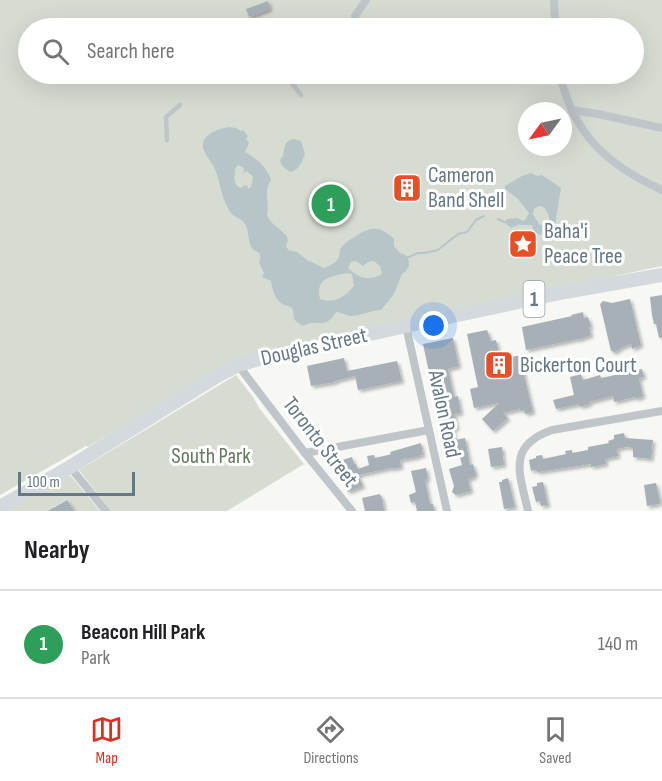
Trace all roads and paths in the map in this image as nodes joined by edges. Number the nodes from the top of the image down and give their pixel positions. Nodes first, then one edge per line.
1 (366, 0) edge
2 (554, 0) edge
3 (355, 16) dead end
4 (555, 18) edge
5 (292, 84) edge
6 (562, 84) edge
7 (301, 95) dead end
8 (569, 102) edge
9 (180, 105) dead end
10 (572, 110) joint
11 (662, 128) edge
12 (167, 140) dead end
13 (662, 190) edge
14 (662, 275) edge
15 (406, 326) junction
16 (238, 365) junction
17 (662, 411) edge
18 (429, 430) junction
19 (305, 453) junction
20 (70, 467) junction
21 (3, 508) edge
22 (106, 511) edge
23 (352, 511) edge
24 (447, 511) edge
25 (528, 511) edge

1 - 3 street
2 - 4 street
5 - 7 lane
6 - 8 street
9 - 12 lane
10 - 11 street
10 - 13 street
14 - 15 main road, Douglas Street / 1
15 - 16 main road, Douglas Street / 1
15 - 18 street, Avalon Road
16 - 19 street, Toronto Street
16 - 20 main road, Douglas Street / 1
17 - 25 street
18 - 19 street
18 - 24 street, Avalon Road
19 - 23 street, Toronto Street
20 - 21 main road, Douglas Street / 1
20 - 22 street

